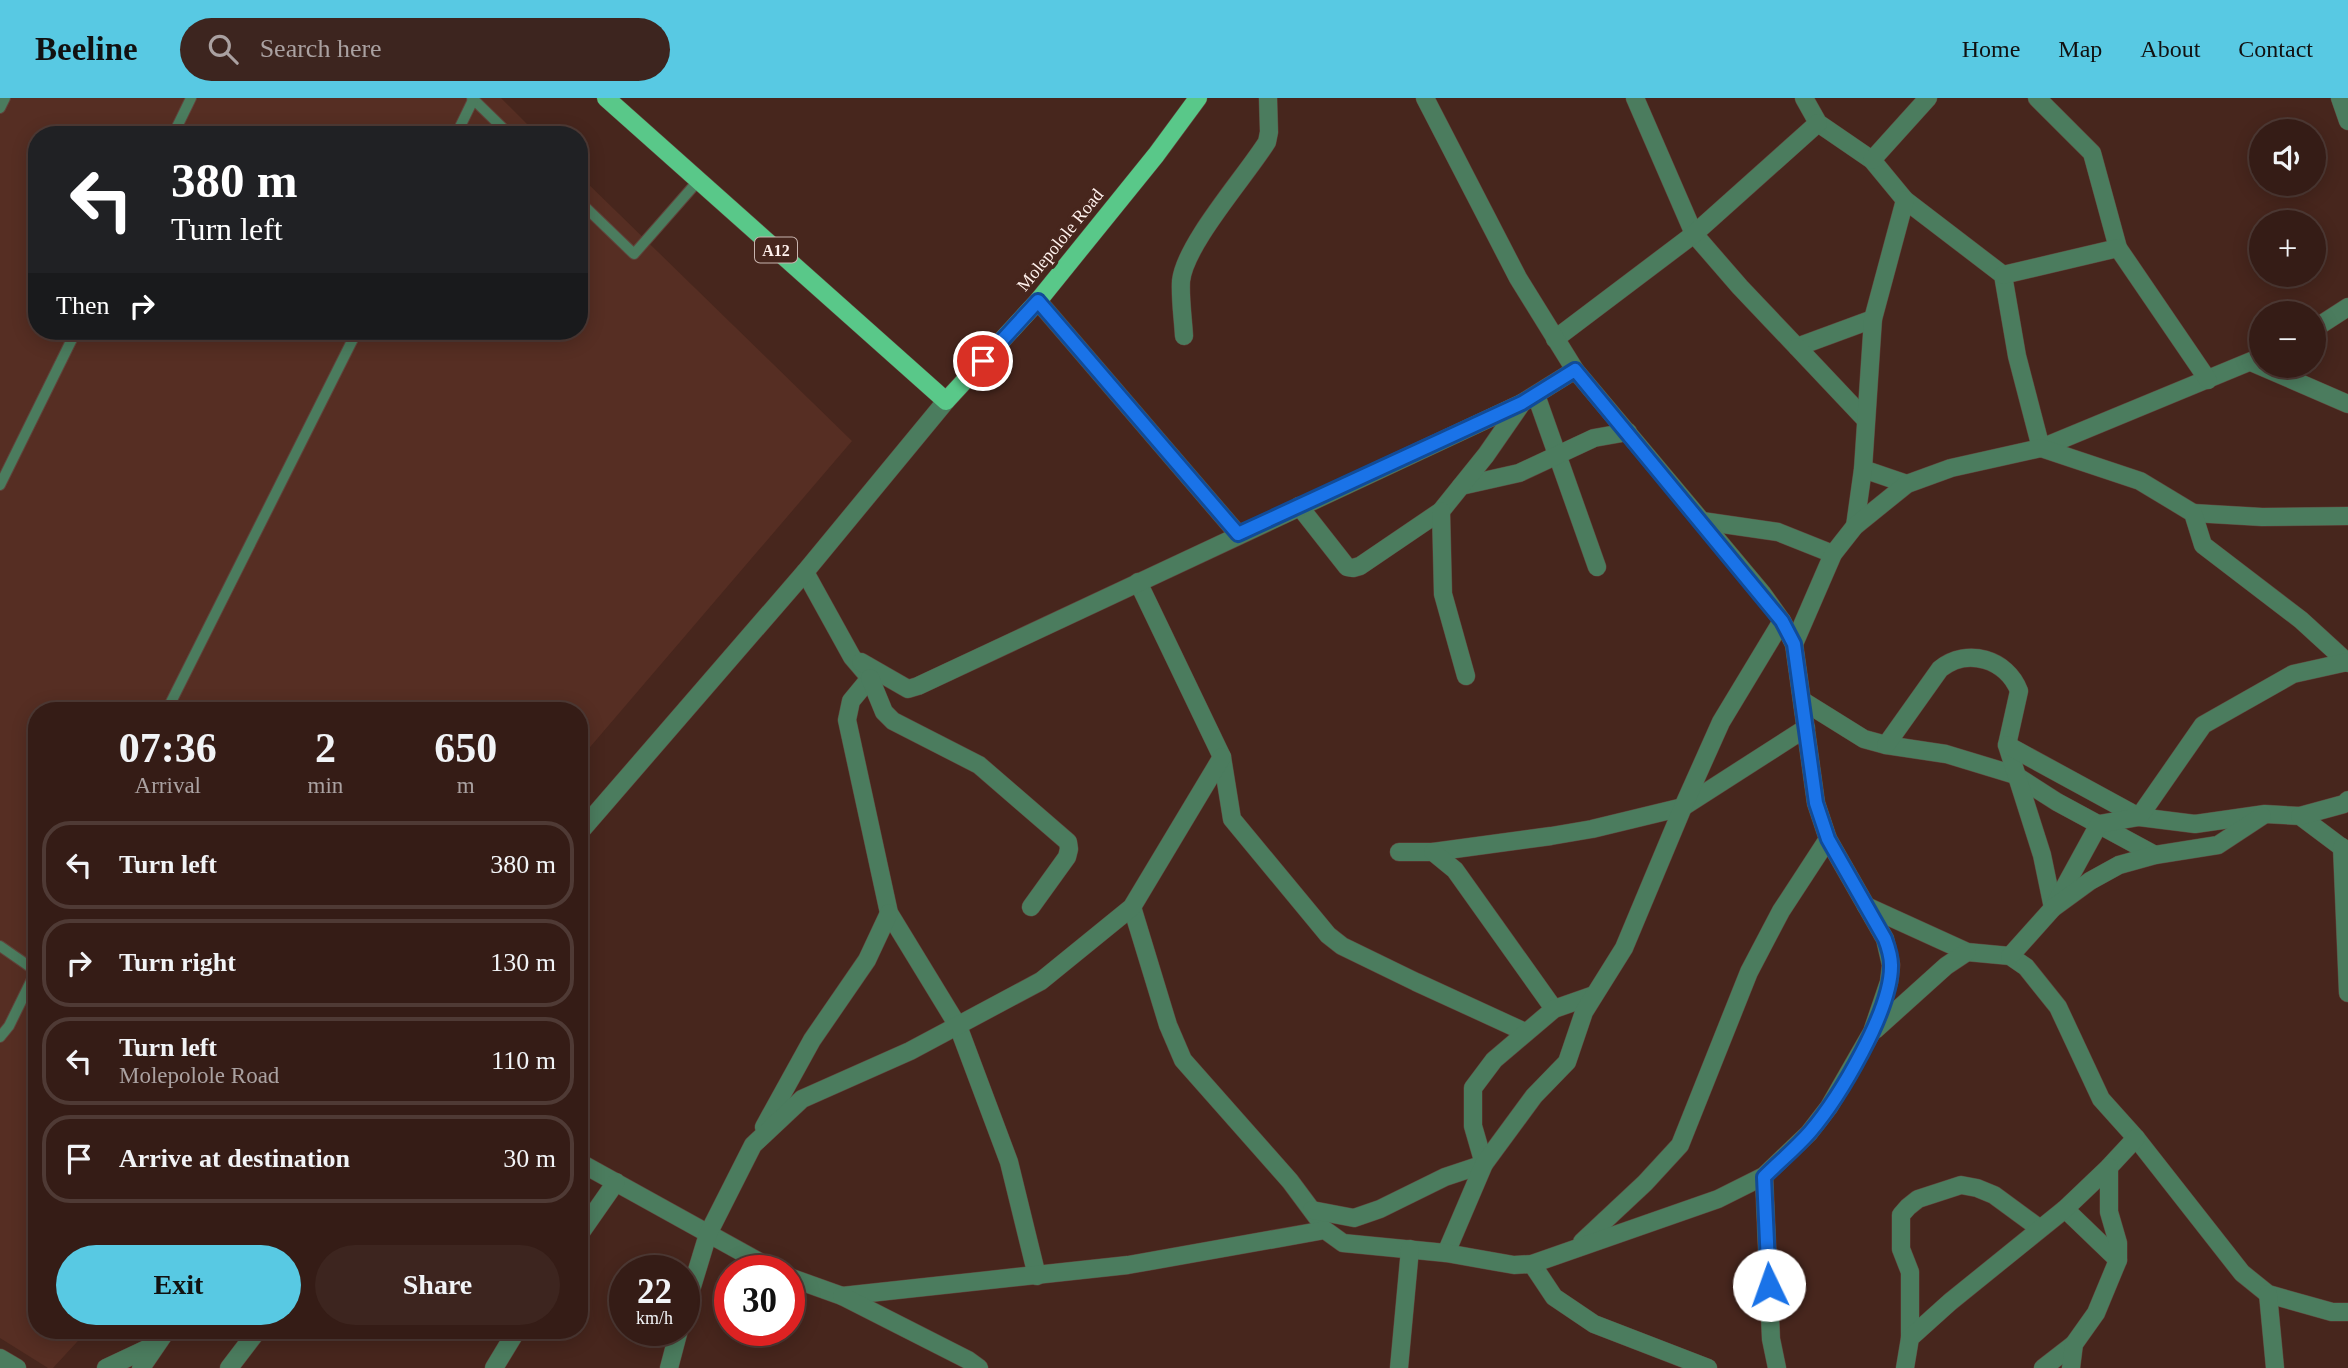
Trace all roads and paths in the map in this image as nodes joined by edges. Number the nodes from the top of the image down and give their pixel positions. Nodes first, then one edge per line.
1 (5, 98) edge
2 (191, 98) edge
3 (607, 98) edge
4 (1198, 98) edge
5 (1268, 98) edge
6 (1425, 98) edge
7 (1635, 98) edge
8 (1804, 98) edge
9 (1928, 98) edge
10 (2037, 98) edge
11 (2340, 98) edge
12 (473, 99) edge
13 (0, 108) edge
14 (2348, 121) edge
15 (1818, 123) junction
16 (177, 126) edge
17 (460, 126) edge
18 (501, 126) edge
19 (1872, 160) junction
20 (698, 181) junction
21 (1905, 200) junction
22 (588, 210) edge
23 (1694, 234) junction
24 (2118, 248) junction
25 (2003, 275) junction
26 (1038, 301) junction
27 (2348, 307) edge
28 (1873, 319) junction
29 (2326, 321) edge
30 (1184, 336) dead end
31 (1555, 339) junction
32 (72, 340) edge
33 (352, 340) edge
34 (1797, 347) junction
35 (2249, 363) edge
36 (1575, 370) junction
37 (2294, 378) edge
38 (2208, 380) junction
39 (1529, 399) junction
40 (946, 401) junction
41 (2348, 404) edge
42 (1865, 419) junction
43 (1628, 432) junction
44 (2041, 448) junction
45 (1558, 456) junction
46 (1863, 469) junction
47 (1907, 484) junction
48 (0, 485) edge
49 (1461, 486) junction
50 (1299, 506) junction
51 (1441, 511) junction
52 (2193, 513) junction
53 (2348, 516) edge
54 (1702, 521) junction
55 (1855, 526) junction
56 (1238, 534) junction
57 (1833, 554) junction
58 (1597, 567) dead end
59 (805, 572) junction
60 (1138, 582) junction
61 (1782, 621) junction
62 (1794, 644) junction
63 (852, 657) junction
64 (2347, 663) edge
65 (1466, 676) dead end
66 (870, 678) junction
67 (908, 689) junction
68 (878, 699) junction
69 (1803, 701) junction
70 (171, 702) edge
71 (1806, 728) junction
72 (1886, 745) junction
73 (2007, 746) junction
74 (1222, 758) junction
75 (2015, 775) junction
76 (2348, 800) edge
77 (1683, 807) junction
78 (2265, 814) junction
79 (2300, 816) junction
80 (2139, 817) junction
81 (588, 823) edge
82 (2099, 824) junction
83 (1828, 839) junction
84 (2345, 850) edge
85 (1399, 852) dead end
86 (1433, 852) junction
87 (2155, 855) junction
88 (1866, 906) junction
89 (1031, 907) dead end
90 (1132, 907) junction
91 (2053, 908) junction
92 (889, 913) junction
93 (0, 946) edge
94 (1966, 952) junction
95 (2010, 956) junction
96 (28, 965) edge
97 (28, 987) edge
98 (2348, 993) edge
99 (1594, 995) junction
100 (1554, 1009) junction
101 (958, 1026) junction
102 (1525, 1032) junction
103 (1872, 1032) junction
104 (0, 1037) edge
105 (2136, 1138) junction
106 (753, 1145) junction
107 (1484, 1164) junction
108 (588, 1167) edge
109 (2109, 1167) junction
110 (1764, 1177) junction
111 (616, 1182) junction
112 (2065, 1209) junction
113 (1312, 1210) junction
114 (588, 1222) edge
115 (2039, 1228) junction
116 (1325, 1230) junction
117 (708, 1234) junction
118 (1577, 1247) junction
119 (1410, 1249) junction
120 (1446, 1253) junction
121 (746, 1255) edge
122 (700, 1260) edge
123 (2118, 1260) junction
124 (1532, 1264) junction
125 (1037, 1276) junction
126 (805, 1283) edge
127 (2268, 1294) junction
128 (842, 1296) junction
129 (2348, 1312) edge
130 (1910, 1338) junction
131 (160, 1339) edge
132 (251, 1339) edge
133 (512, 1339) edge
134 (2074, 1344) junction
135 (155, 1345) junction
136 (675, 1346) edge
137 (0, 1358) edge
138 (17, 1368) edge
139 (106, 1368) edge
140 (141, 1368) edge
141 (229, 1368) edge
142 (494, 1368) edge
143 (669, 1368) edge
144 (979, 1368) edge
145 (1399, 1368) edge
146 (1708, 1368) edge
147 (1777, 1368) edge
148 (1905, 1368) edge
149 (2043, 1368) edge
150 (2071, 1368) edge
151 (2275, 1368) edge

1 - 13 lane
2 - 16 lane
3 - 20 main road, A12
4 - 26 main road, Molepolole Road
5 - 30 street
6 - 31 street
7 - 23 street
8 - 15 street
9 - 19 street
10 - 24 street
11 - 14 street
12 - 17 lane
12 - 18 lane
15 - 19 street
15 - 23 street
19 - 21 street
20 - 22 lane
20 - 40 main road, A12
21 - 25 street
21 - 28 street
23 - 31 street
23 - 34 street
24 - 25 street
24 - 38 street
25 - 44 street
26 - 40 main road, Molepolole Road
26 - 56 street
27 - 29 street
28 - 34 street
28 - 42 street
31 - 36 street
32 - 48 lane
33 - 70 lane
34 - 42 street
35 - 38 street
36 - 39 street
36 - 43 street
37 - 41 street
38 - 44 street
39 - 45 street
39 - 49 street
39 - 50 street
40 - 59 street
42 - 46 street
43 - 45 street
43 - 54 street
44 - 47 street
44 - 52 street
45 - 49 street
45 - 58 street
46 - 47 street
46 - 55 street
47 - 55 street
49 - 51 street
50 - 51 street
50 - 56 street
51 - 65 street
52 - 53 street
52 - 64 street
54 - 57 street
54 - 61 street
55 - 57 street
56 - 60 street
57 - 62 street
59 - 63 street
59 - 81 street
60 - 67 street
60 - 74 street
61 - 62 street
61 - 77 street
62 - 69 street
63 - 66 street
63 - 67 street
64 - 80 street
66 - 68 street
66 - 92 street
67 - 68 street
68 - 89 street
69 - 71 street
69 - 72 street
71 - 77 street
71 - 83 street
72 - 73 street
72 - 75 street
73 - 75 street
73 - 80 street
74 - 90 street
74 - 102 street
75 - 82 street
75 - 91 street
76 - 79 street
77 - 86 street
77 - 99 street
78 - 79 street
78 - 80 street
78 - 87 street
79 - 84 street
80 - 82 street
82 - 87 street
82 - 91 street
83 - 88 street
83 - 118 street
84 - 98 street
85 - 86 street
86 - 100 street
87 - 91 street
88 - 94 street
88 - 103 street
90 - 101 street
90 - 113 street
91 - 95 street
92 - 101 street
92 - 106 street
93 - 96 lane
94 - 95 street
94 - 103 street
95 - 105 street
97 - 104 lane
99 - 100 street
99 - 107 street
100 - 102 street
101 - 106 street
101 - 125 street
102 - 107 street
103 - 110 street
105 - 109 street
105 - 127 street
106 - 117 street
107 - 113 street
107 - 120 street
108 - 111 street
109 - 112 street
109 - 123 street
110 - 118 street
110 - 147 street
111 - 114 street
111 - 117 street
112 - 115 street
112 - 123 street
113 - 116 street
115 - 130 street
115 - 130 street
116 - 119 street
116 - 125 street
117 - 121 street
117 - 122 street
118 - 124 street
119 - 120 street
119 - 145 street
120 - 124 street
123 - 134 street
124 - 146 street
125 - 128 street
126 - 128 street
127 - 129 street
127 - 151 street
128 - 144 street
130 - 148 street
131 - 135 street
132 - 141 street
133 - 142 street
134 - 149 street
134 - 150 street
135 - 139 street
135 - 140 street
136 - 143 street
137 - 138 street

